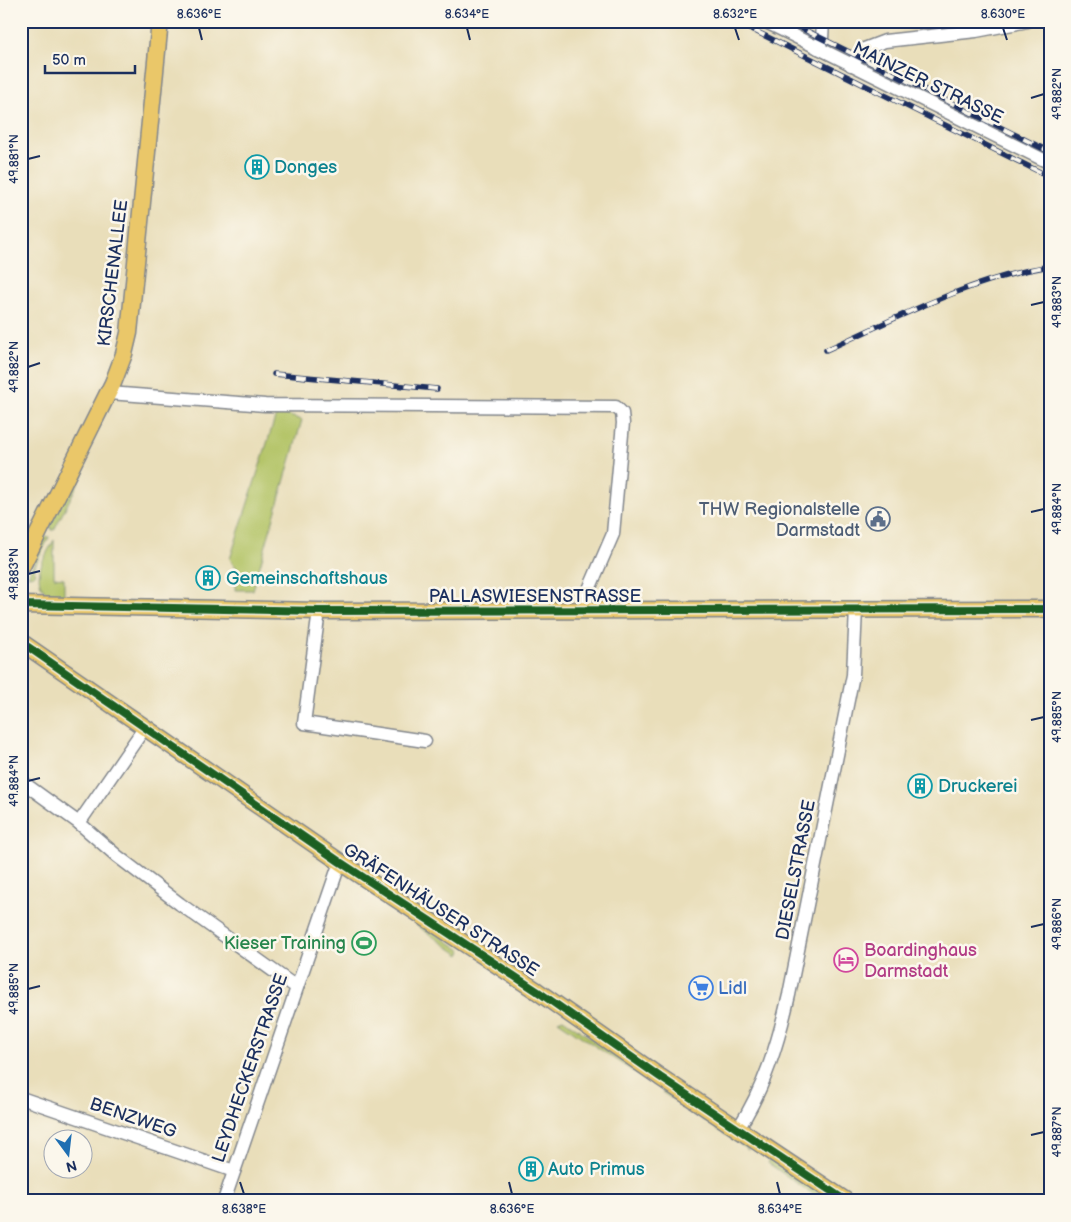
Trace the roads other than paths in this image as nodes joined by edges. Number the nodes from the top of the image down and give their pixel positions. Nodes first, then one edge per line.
1 (160, 21) edge
2 (764, 21) edge
3 (823, 21) edge
4 (1028, 21) edge
5 (818, 48) junction
6 (851, 65) junction
7 (1050, 163) edge
8 (109, 393) junction
9 (21, 568) edge
10 (21, 605) edge
11 (856, 609) junction
12 (1050, 609) edge
13 (319, 611) junction
14 (586, 611) junction
15 (21, 642) edge
16 (146, 727) junction
17 (425, 741) dead end
18 (21, 781) edge
19 (79, 823) junction
20 (340, 862) junction
21 (296, 988) junction
22 (21, 1098) edge
23 (738, 1129) junction
24 (234, 1171) junction
25 (224, 1201) edge
26 (846, 1201) edge

1 - 8 main road, KIRSCHENALLEE
2 - 5 street, MAINZER STRASSE
3 - 5 street
4 - 6 street
5 - 6 street, MAINZER STRASSE
6 - 7 street, MAINZER STRASSE
8 - 9 main road, KIRSCHENALLEE
8 - 14 street
10 - 13 main road, PALLASWIESENSTRASSE
11 - 12 main road, PALLASWIESENSTRASSE
11 - 14 main road, PALLASWIESENSTRASSE
11 - 23 street, DIESELSTRASSE
13 - 14 main road, PALLASWIESENSTRASSE
13 - 17 street
15 - 16 main road, GRÄFENHÄUSER STRASSE
16 - 19 street
16 - 20 main road, GRÄFENHÄUSER STRASSE
18 - 19 street
19 - 21 street
20 - 21 street, LEYDHECKERSTRASSE
20 - 23 main road, GRÄFENHÄUSER STRASSE
21 - 24 street, LEYDHECKERSTRASSE
22 - 24 street, BENZWEG
23 - 26 main road, GRÄFENHÄUSER STRASSE
24 - 25 street, LEYDHECKERSTRASSE

